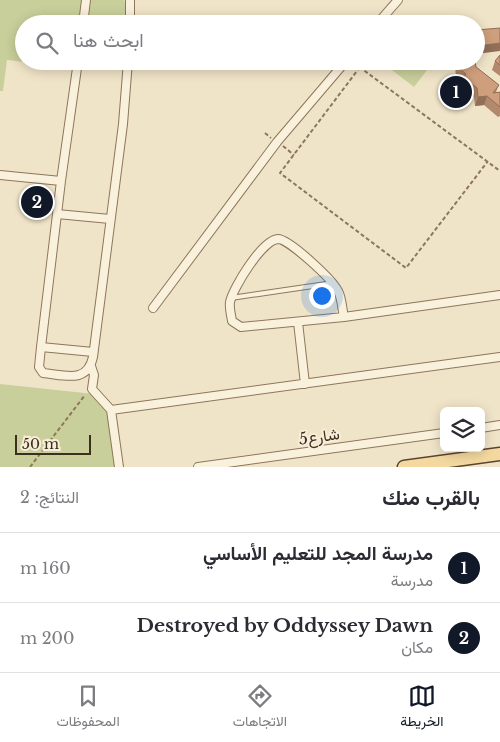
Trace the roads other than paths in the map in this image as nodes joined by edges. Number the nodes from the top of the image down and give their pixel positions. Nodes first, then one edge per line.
1 (86, 0) edge
2 (130, 0) edge
3 (398, 0) edge
4 (84, 15) edge
5 (130, 15) edge
6 (385, 15) edge
7 (77, 70) edge
8 (127, 70) edge
9 (338, 70) edge
10 (0, 175) edge
11 (61, 181) junction
12 (57, 214) junction
13 (110, 219) junction
14 (333, 283) junction
15 (500, 295) edge
16 (231, 298) junction
17 (153, 308) dead end
18 (344, 317) junction
19 (298, 322) junction
20 (41, 347) junction
21 (93, 352) junction
22 (500, 357) edge
23 (91, 366) junction
24 (305, 384) junction
25 (111, 410) junction
26 (500, 425) edge
27 (485, 427) edge
28 (440, 434) edge
29 (500, 454) edge
30 (119, 467) edge
31 (198, 467) edge
32 (404, 467) edge

1 - 4 street
2 - 5 street
3 - 6 street
7 - 11 street
8 - 13 street
9 - 17 street
10 - 11 street
11 - 12 street
12 - 13 street
12 - 20 street
13 - 21 street
14 - 16 lane
14 - 16 street
14 - 18 street
15 - 18 street
16 - 19 street
18 - 19 street
19 - 24 street
20 - 21 street
20 - 23 street
21 - 23 street
22 - 24 street
23 - 25 street
24 - 25 street
25 - 30 street
26 - 27 street
28 - 31 street, شارع5
29 - 32 main road

